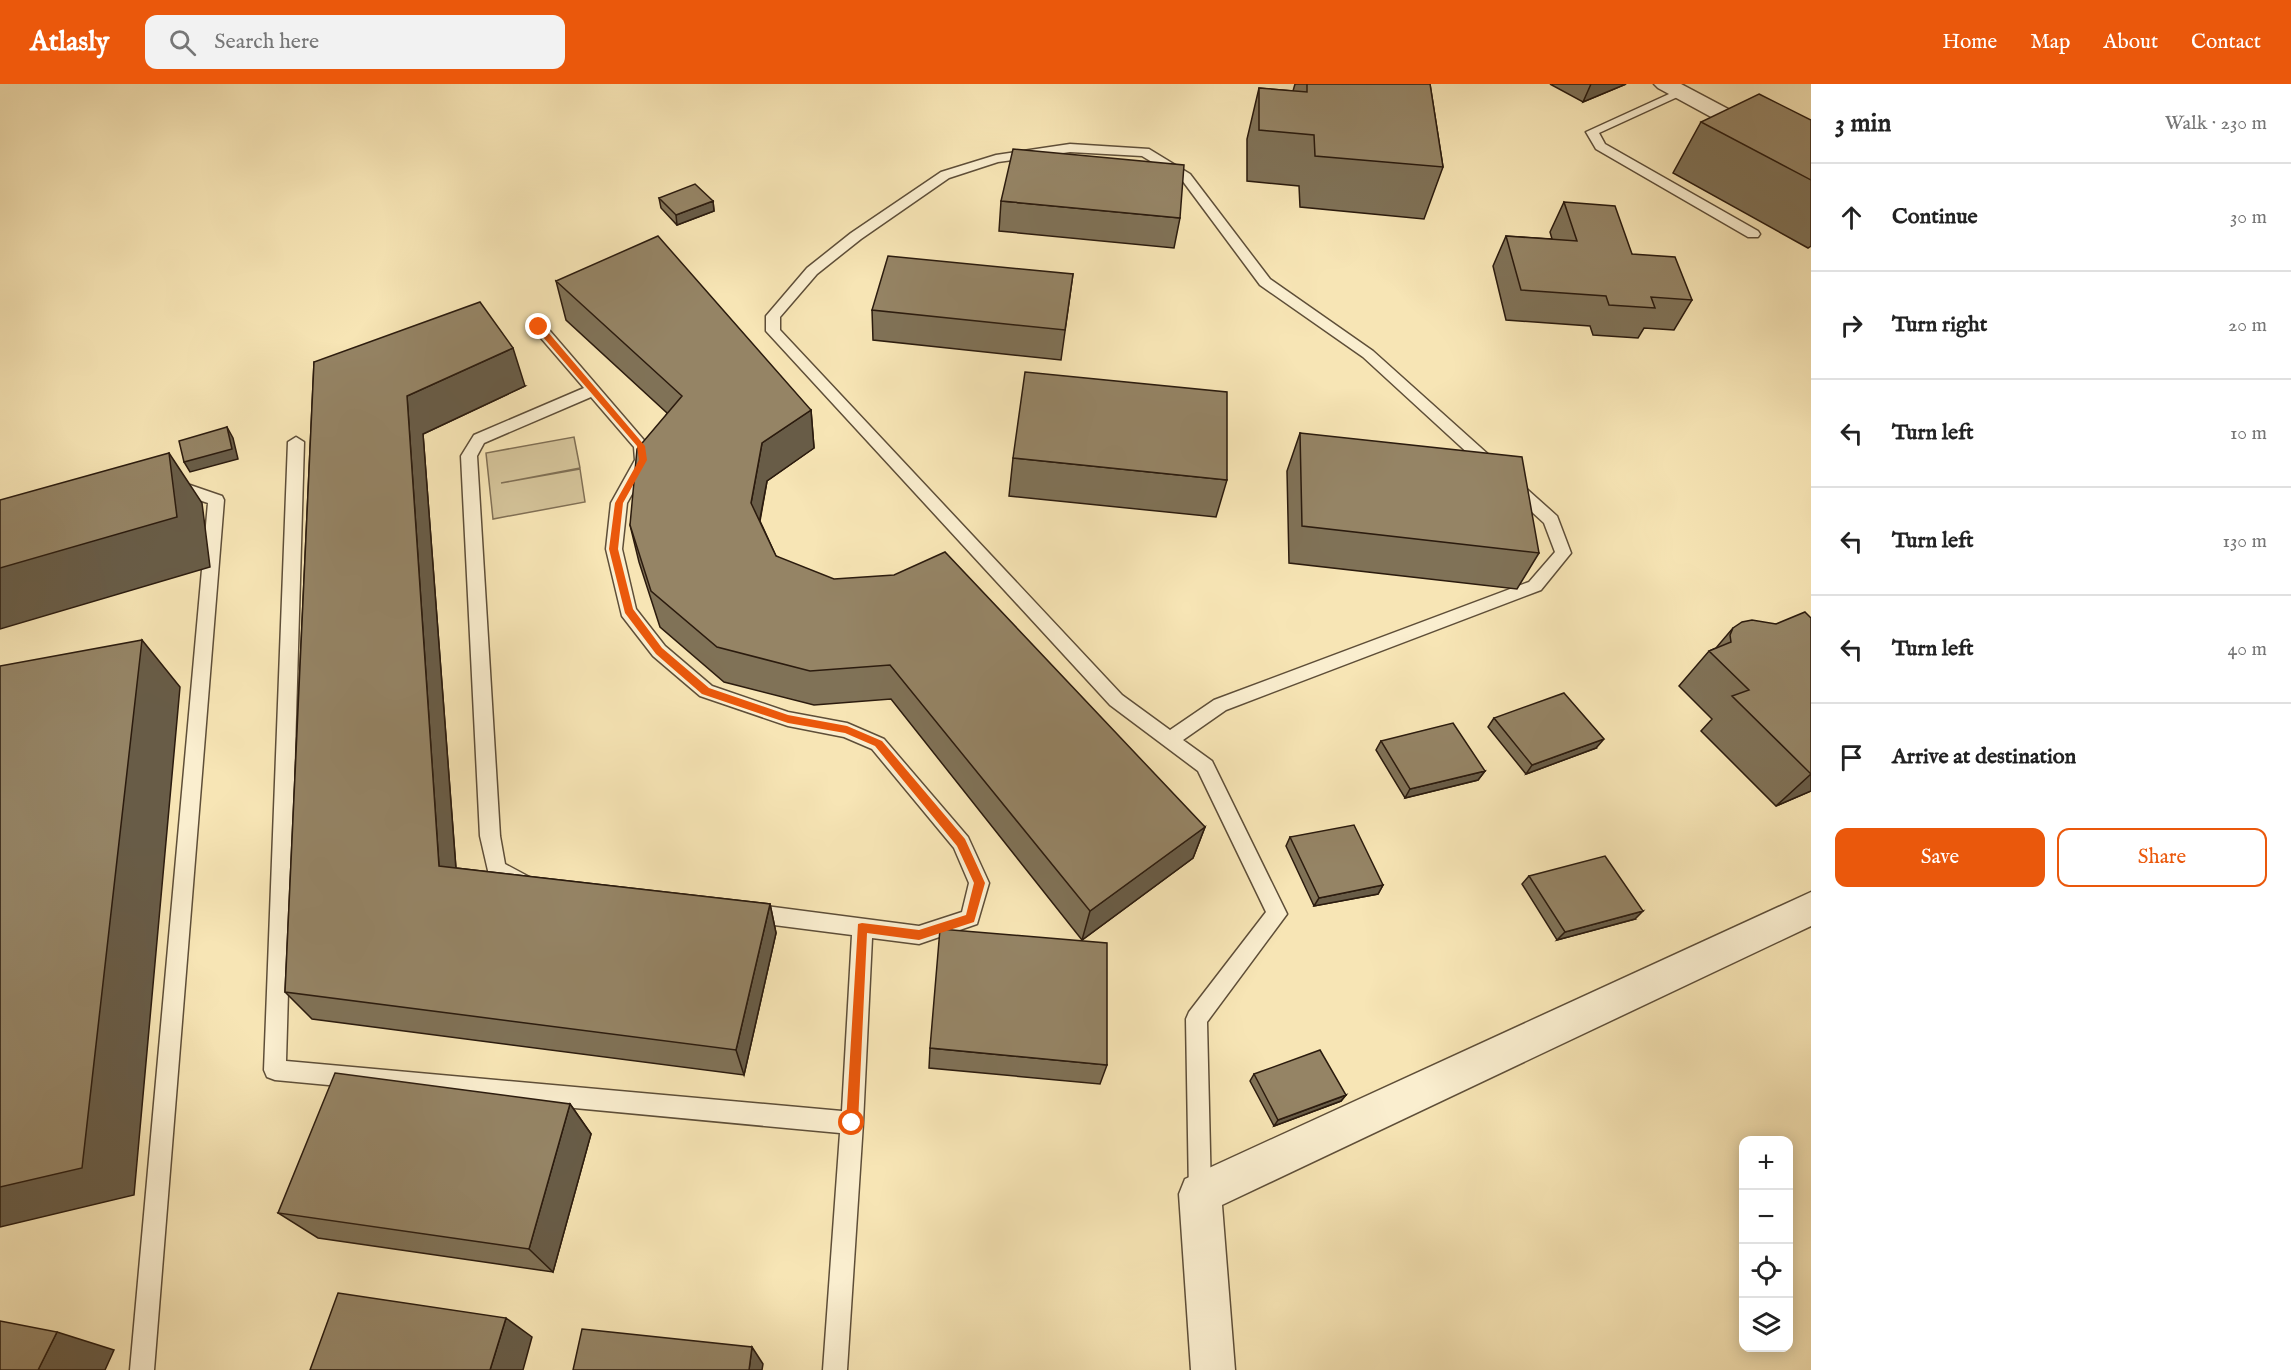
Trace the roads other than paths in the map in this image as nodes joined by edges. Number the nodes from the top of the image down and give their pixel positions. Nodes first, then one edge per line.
1 (1672, 88) edge
2 (1811, 162) edge
3 (1753, 234) dead end
4 (539, 327) dead end
5 (593, 390) junction
6 (296, 442) dead end
7 (157, 501) edge
8 (1169, 740) junction
9 (538, 886) edge
10 (1811, 908) edge
11 (735, 911) edge
12 (862, 928) junction
13 (852, 1123) junction
14 (1200, 1194) junction
15 (142, 1370) edge
16 (835, 1370) edge
17 (1213, 1370) edge

1 - 2 street
1 - 3 lane
4 - 5 lane
5 - 9 lane
5 - 12 lane
6 - 13 lane
7 - 15 lane
8 - 8 lane
8 - 14 lane
10 - 14 street
11 - 12 lane
12 - 13 lane
13 - 16 lane
14 - 17 street

